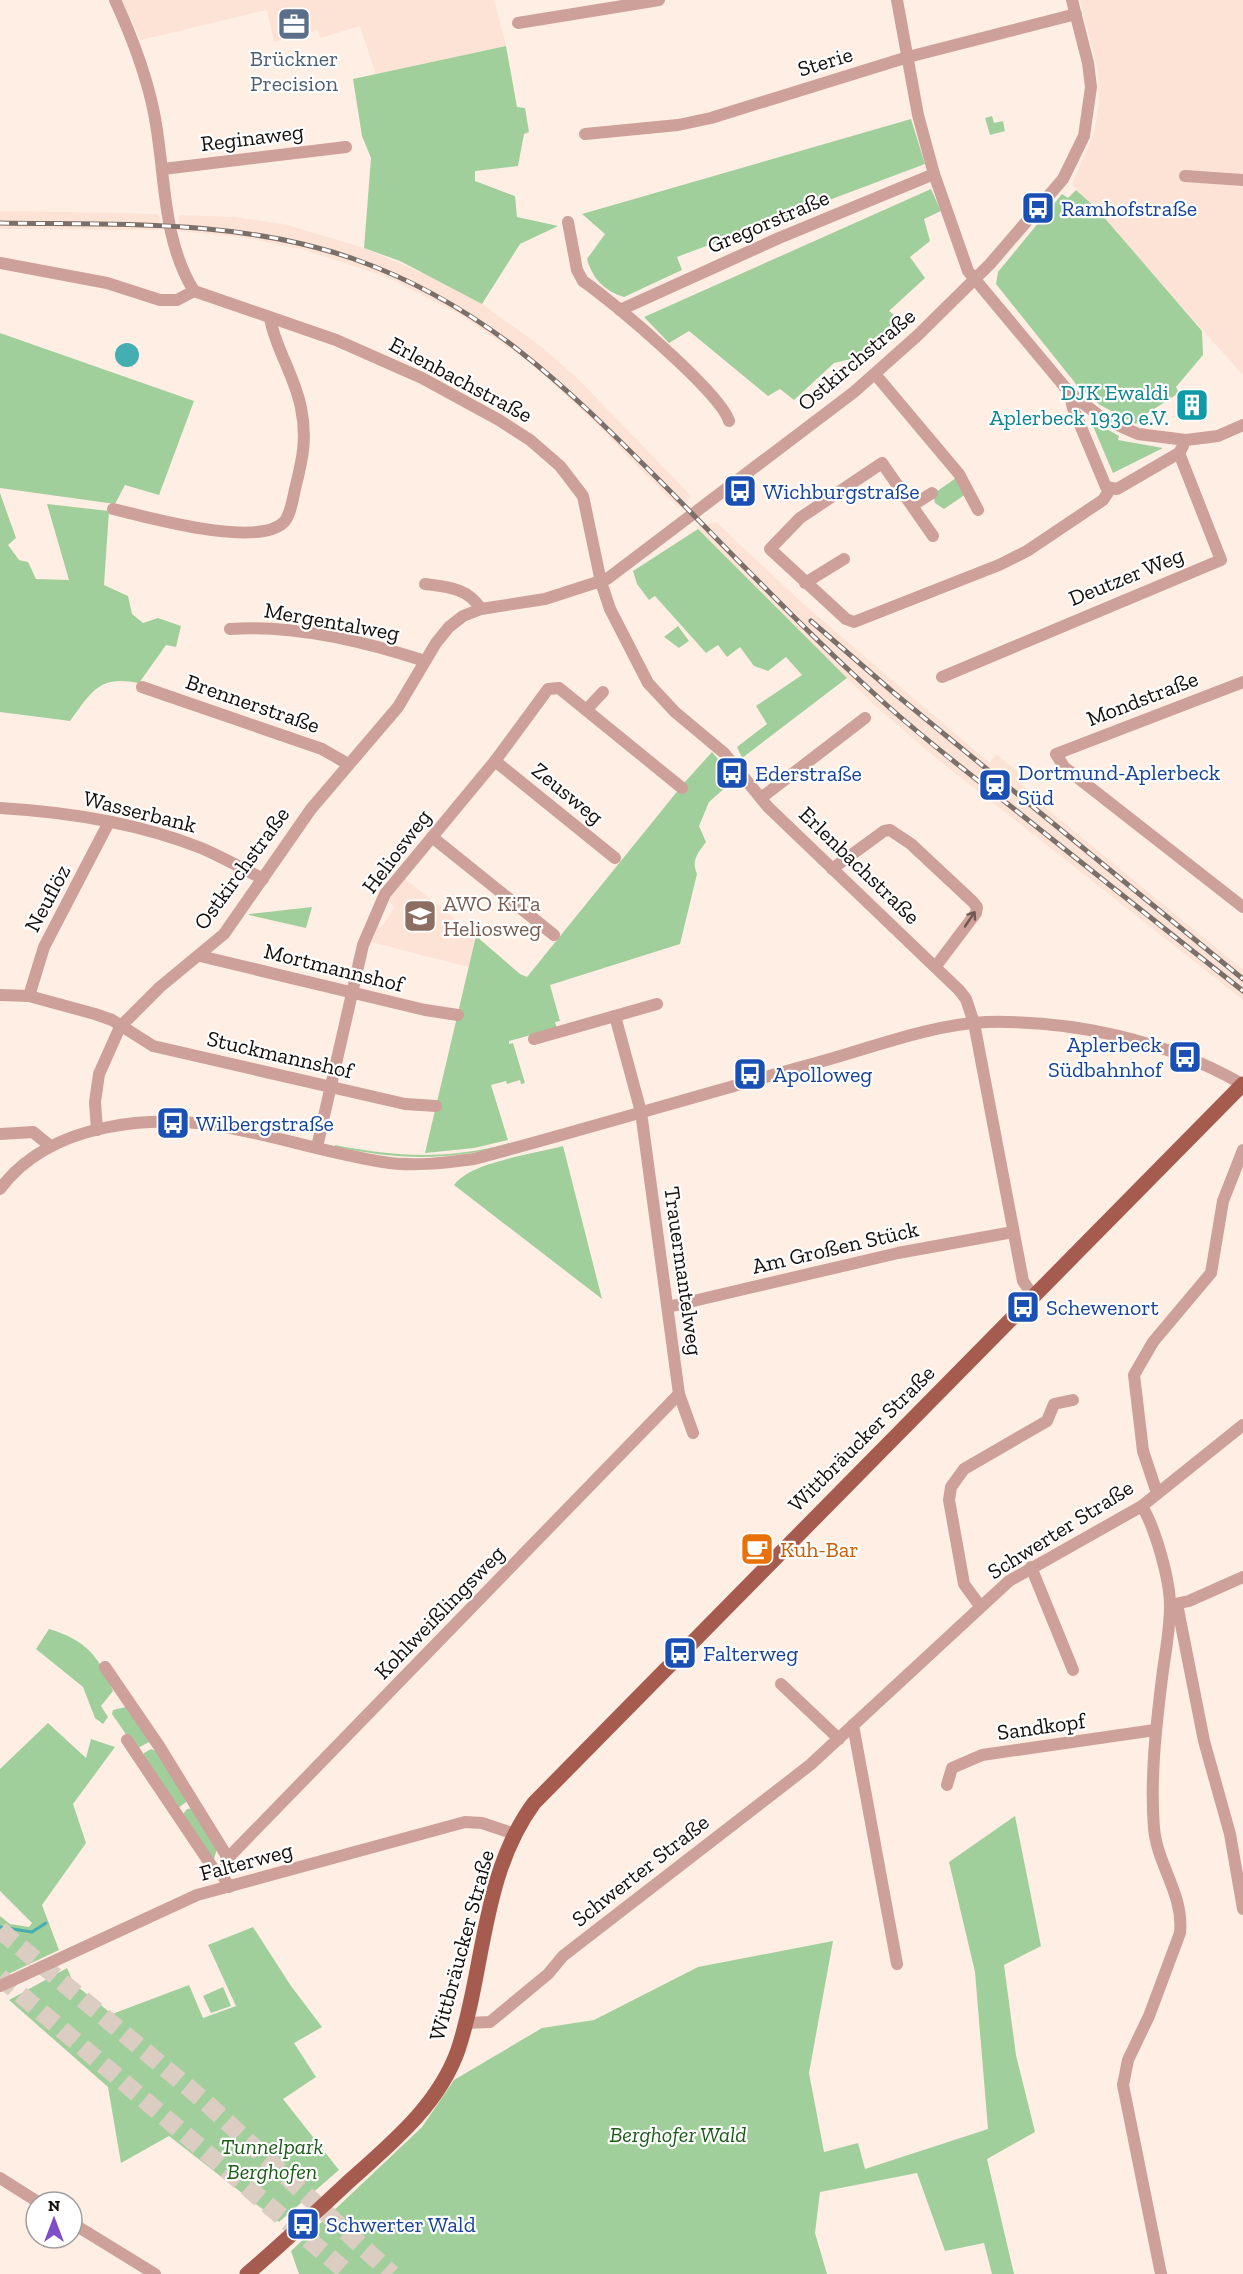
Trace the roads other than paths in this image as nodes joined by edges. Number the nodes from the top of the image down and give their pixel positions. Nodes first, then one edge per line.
1 (116, 0) edge
2 (659, 0) edge
3 (897, 0) edge
4 (1072, 0) edge
5 (1076, 14) junction
6 (518, 23) dead end
7 (908, 57) junction
8 (585, 134) dead end
9 (346, 147) dead end
10 (163, 169) junction
11 (934, 174) junction
12 (1185, 176) dead end
13 (1243, 180) edge
14 (568, 222) dead end
15 (0, 263) edge
16 (976, 280) junction
17 (194, 291) junction
18 (620, 310) junction
19 (270, 318) junction
20 (875, 374) junction
21 (1069, 392) junction
22 (729, 421) dead end
23 (1243, 425) edge
24 (1186, 440) junction
25 (1179, 453) junction
26 (1111, 488) junction
27 (932, 493) dead end
28 (913, 506) junction
29 (113, 509) dead end
30 (978, 510) dead end
31 (933, 536) dead end
32 (844, 558) dead end
33 (601, 582) junction
34 (806, 583) junction
35 (425, 584) dead end
36 (481, 609) junction
37 (230, 629) dead end
38 (425, 661) junction
39 (942, 678) dead end
40 (1243, 682) edge
41 (142, 687) dead end
42 (603, 692) dead end
43 (587, 709) junction
44 (865, 718) dead end
45 (495, 761) junction
46 (348, 764) junction
47 (682, 788) dead end
48 (761, 798) junction
49 (0, 808) edge
50 (109, 822) junction
51 (432, 837) junction
52 (615, 858) dead end
53 (832, 869) junction
54 (262, 879) junction
55 (1243, 907) edge
56 (554, 935) dead end
57 (200, 956) junction
58 (936, 966) junction
59 (352, 993) junction
60 (0, 995) edge
61 (29, 996) junction
62 (657, 1004) dead end
63 (458, 1015) dead end
64 (615, 1016) junction
65 (974, 1023) junction
66 (120, 1027) junction
67 (534, 1039) dead end
68 (1243, 1084) edge
69 (330, 1088) junction
70 (436, 1106) dead end
71 (641, 1112) junction
72 (98, 1130) junction
73 (0, 1134) edge
74 (49, 1145) junction
75 (317, 1148) junction
76 (1243, 1150) edge
77 (0, 1189) edge
78 (1013, 1232) junction
79 (1033, 1296) junction
80 (668, 1307) junction
81 (679, 1394) junction
82 (1073, 1400) dead end
83 (1243, 1425) edge
84 (693, 1433) dead end
85 (1157, 1493) junction
86 (1143, 1506) junction
87 (1031, 1567) junction
88 (1243, 1576) edge
89 (1173, 1604) junction
90 (980, 1606) junction
91 (105, 1667) dead end
92 (1073, 1670) dead end
93 (782, 1684) dead end
94 (853, 1725) junction
95 (1155, 1730) junction
96 (839, 1739) junction
97 (127, 1740) dead end
98 (159, 1746) junction
99 (140, 1757) junction
100 (947, 1785) dead end
101 (194, 1803) junction
102 (178, 1814) junction
103 (515, 1834) junction
104 (228, 1858) junction
105 (226, 1881) junction
106 (1243, 1909) edge
107 (897, 1964) dead end
108 (0, 1986) edge
109 (465, 2023) junction
110 (0, 2178) edge
111 (24, 2193) edge
112 (84, 2230) edge
113 (155, 2274) edge
114 (247, 2274) edge
115 (1161, 2274) edge

1 - 10 street
2 - 6 street
3 - 7 street
4 - 5 street, Ostkirchstraße
5 - 7 street, Sterie
5 - 16 street, Ostkirchstraße
7 - 8 street, Sterie
7 - 11 street
9 - 10 street, Reginaweg
10 - 17 street
11 - 16 street
11 - 18 street, Gregorstraße
12 - 13 street
14 - 18 street
15 - 17 street
16 - 20 street, Ostkirchstraße
16 - 21 street
17 - 19 street, Erlenbachstraße
18 - 22 street
19 - 29 street
19 - 33 street, Erlenbachstraße
20 - 30 street
20 - 33 street, Ostkirchstraße
21 - 24 street
21 - 26 street
23 - 24 street
24 - 25 street
25 - 26 street
25 - 39 street, Deutzer Weg
26 - 34 street
27 - 28 street
28 - 31 street
28 - 34 street
32 - 34 street
33 - 36 street, Ostkirchstraße
33 - 48 street, Erlenbachstraße
35 - 36 street
36 - 38 street, Ostkirchstraße
37 - 38 street, Mergentalweg
38 - 46 street, Ostkirchstraße
40 - 55 street, Mondstraße
41 - 46 street, Brennerstraße
42 - 43 street
43 - 45 street, Heliosweg
43 - 47 street, Heliosweg
44 - 48 street
45 - 51 street, Heliosweg
45 - 52 street, Zeusweg
46 - 54 street, Ostkirchstraße
48 - 53 street, Erlenbachstraße
49 - 50 street, Wasserbank
50 - 54 street, Wasserbank
50 - 61 street, Neuflöz
51 - 56 street
51 - 59 street, Heliosweg
53 - 58 street, Erlenbachstraße
58 -> 53 street
54 - 57 street, Ostkirchstraße
57 - 59 street, Mortmannshof
57 - 66 street, Ostkirchstraße
58 - 65 street, Erlenbachstraße
59 - 63 street, Mortmannshof
59 - 69 street, Heliosweg
60 - 61 street
61 - 66 street
62 - 64 street
64 - 67 street
64 - 71 street, Trauermantelweg
65 - 68 street
65 - 71 street
65 - 78 street, Erlenbachstraße
66 - 69 street, Stuckmannshof
66 - 72 street, Ostkirchstraße
68 - 79 main road, Wittbräucker Straße
69 - 70 street, Stuckmannshof
69 - 75 street, Heliosweg
71 - 75 street
71 - 80 street, Trauermantelweg
72 - 74 street
72 - 75 street
73 - 74 street
74 - 77 street
76 - 85 street
78 - 79 street, Erlenbachstraße
78 - 80 street, Am Großen Stück
79 - 103 main road, Wittbräucker Straße
80 - 81 street, Trauermantelweg
81 - 84 street, Trauermantelweg
81 - 104 street, Kohlweißlingsweg
82 - 90 street
83 - 85 street, Schwerter Straße
85 - 86 street, Schwerter Straße
86 - 87 street, Schwerter Straße
86 - 89 street
87 - 90 street, Schwerter Straße
87 - 92 street
88 - 89 street
89 - 95 street
89 - 106 street
90 - 94 street, Schwerter Straße
91 - 98 street
93 - 96 street
94 - 96 street, Schwerter Straße
94 - 107 street
95 - 100 street, Sandkopf
95 - 115 street
96 - 109 street, Schwerter Straße
97 - 99 street
98 - 99 street
98 - 101 street
99 - 102 street
101 - 102 street
101 - 104 street
102 - 105 street
103 - 105 street, Falterweg
103 - 109 main road, Wittbräucker Straße
104 - 105 street
105 - 108 street, Falterweg
109 - 114 main road, Wittbräucker Straße
110 - 111 street
112 - 113 street

